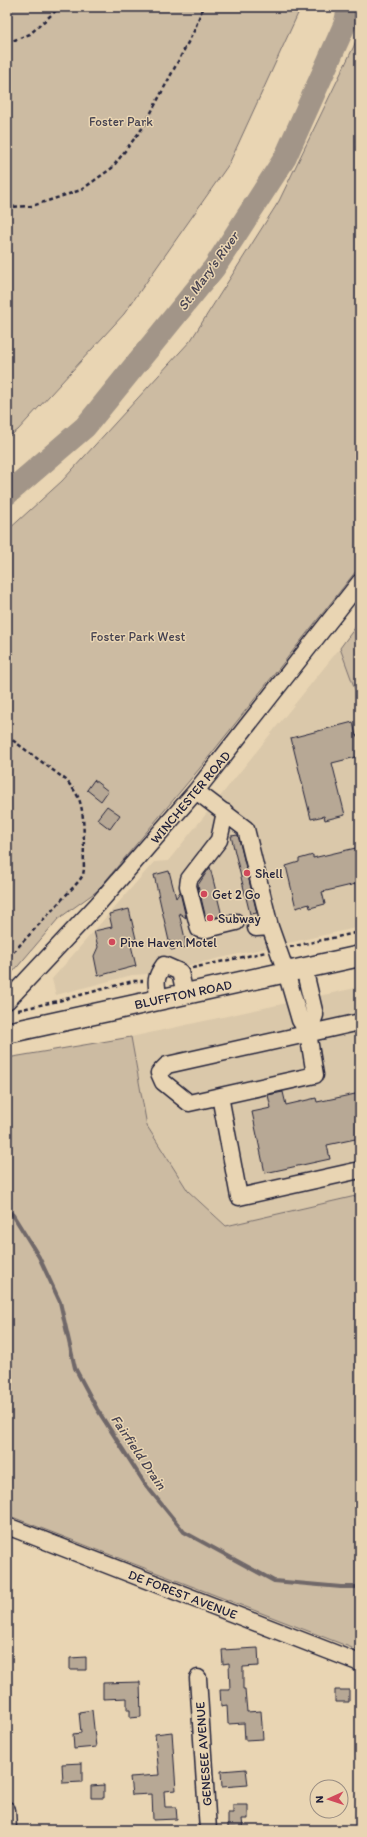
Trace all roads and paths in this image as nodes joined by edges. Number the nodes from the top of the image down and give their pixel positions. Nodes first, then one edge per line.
1 (60, 7) edge
2 (203, 7) edge
3 (7, 43) edge
4 (7, 207) edge
5 (360, 582) edge
6 (7, 736) edge
7 (196, 791) junction
8 (225, 812) junction
9 (192, 863) dead end
10 (236, 922) dead end
11 (199, 942) dead end
12 (360, 956) edge
13 (7, 959) edge
14 (295, 970) junction
15 (185, 994) junction
16 (159, 1000) junction
17 (7, 1001) edge
18 (360, 1022) edge
19 (7, 1033) edge
20 (308, 1033) junction
21 (220, 1096) junction
22 (360, 1170) edge
23 (7, 1526) edge
24 (360, 1663) edge
25 (198, 1678) dead end
26 (7, 1810) edge
27 (8, 1830) edge
28 (208, 1830) edge

1 - 3 path
2 - 4 path
5 - 7 street, WINCHESTER ROAD
6 - 13 path
7 - 8 street
7 - 17 street, WINCHESTER ROAD
8 - 10 street
8 - 14 street
9 - 11 street
12 - 14 main road, BLUFFTON ROAD
14 - 15 main road, BLUFFTON ROAD
14 - 20 street
15 - 16 main road, BLUFFTON ROAD
15 - 16 street
16 - 19 main road, BLUFFTON ROAD
18 - 20 street
20 - 21 street
20 - 21 street
21 - 22 street
23 - 24 street, DE FOREST AVENUE
25 - 28 street, GENESEE AVENUE
26 - 27 street

